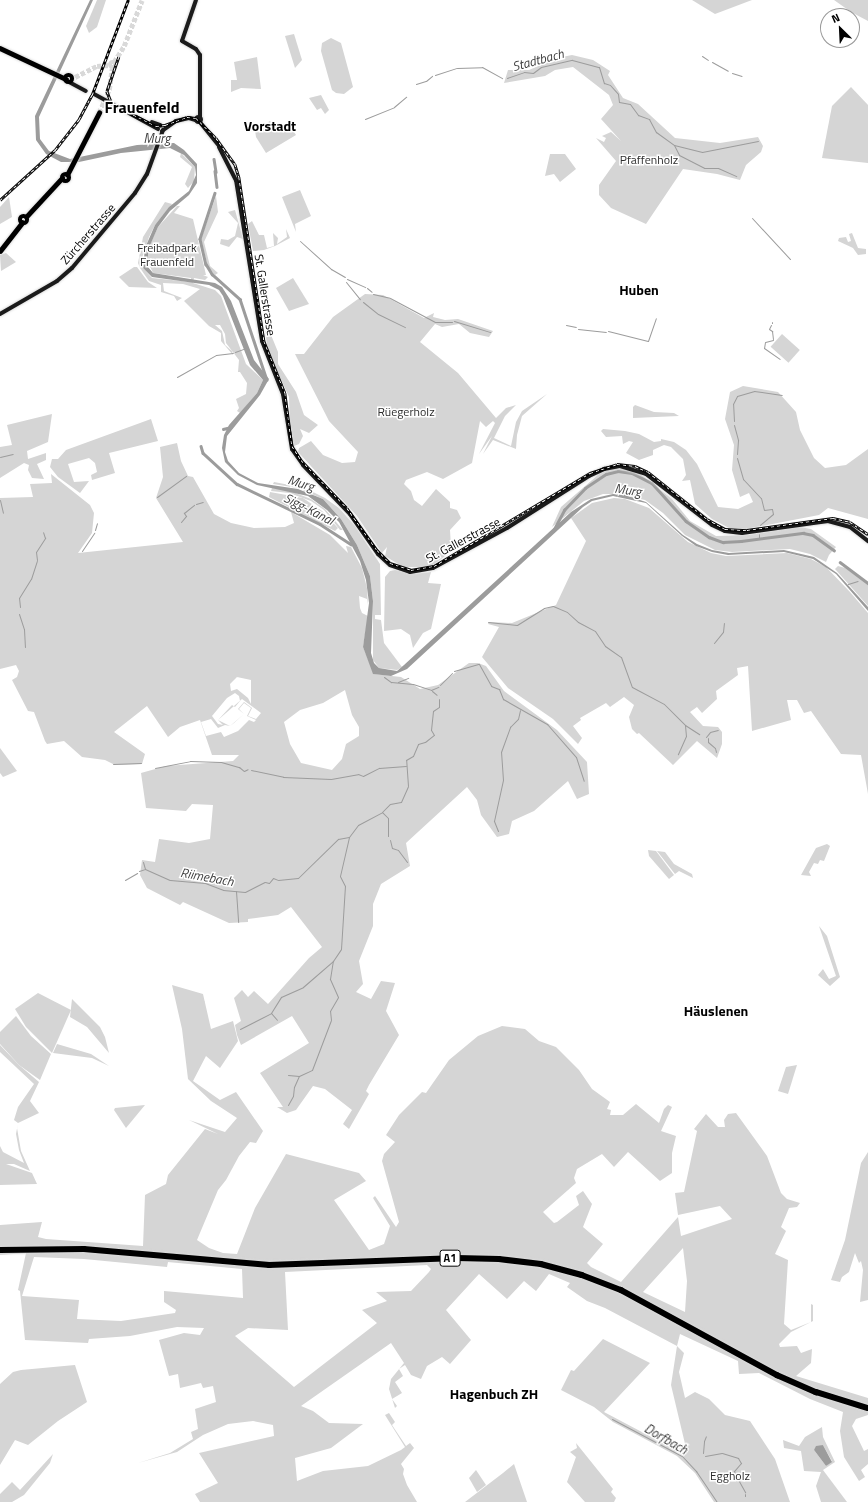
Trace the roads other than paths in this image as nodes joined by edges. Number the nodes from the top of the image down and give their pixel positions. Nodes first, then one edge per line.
1 (196, 0) edge
2 (0, 48) edge
3 (70, 78) joint
4 (86, 90) dead end
5 (94, 94) dead end
6 (99, 113) tunnel mouth
7 (198, 118) junction
8 (161, 128) junction
9 (0, 252) edge
10 (0, 314) edge
11 (868, 541) edge
12 (0, 1246) edge
13 (0, 1250) edge
14 (868, 1404) edge
15 (868, 1408) edge

1 - 7 main road
2 - 3 main road
3 - 4 main road
5 - 8 main road
6 - 9 main road
7 - 8 main road
7 - 11 main road, St. Gallerstrasse
8 - 10 main road, Zürcherstrasse
12 - 14 highway, A1
13 - 15 highway, A1

